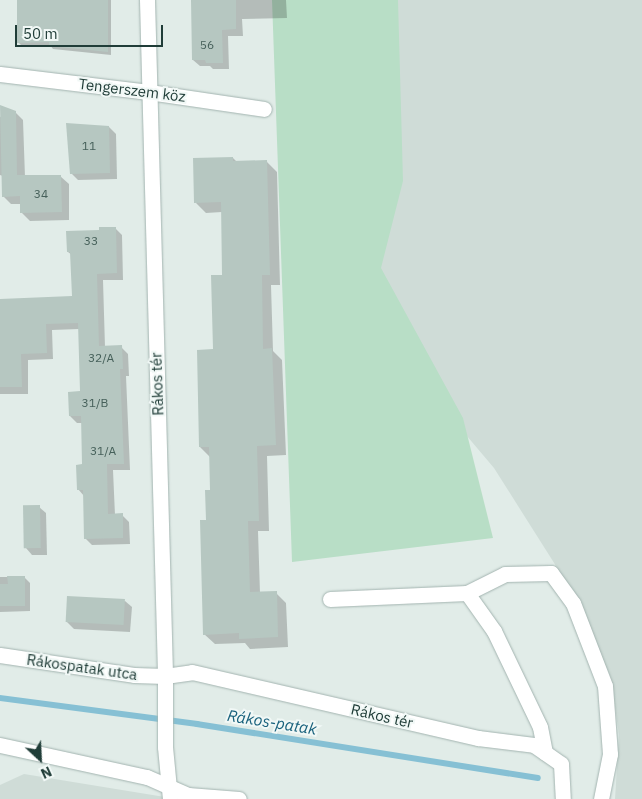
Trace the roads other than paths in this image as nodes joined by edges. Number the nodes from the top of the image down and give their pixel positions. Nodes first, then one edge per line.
1 (147, 0) edge
2 (0, 74) edge
3 (149, 92) junction
4 (264, 109) dead end
5 (467, 593) junction
6 (330, 599) dead end
7 (0, 655) edge
8 (165, 676) junction
9 (0, 745) edge
10 (545, 753) junction
11 (170, 793) edge
12 (239, 799) edge
13 (563, 799) edge
14 (601, 799) edge

1 - 3 street, Rákos tér
2 - 3 street, Tengerszem köz
3 - 4 street, Tengerszem köz
3 - 8 street, Rákos tér
5 - 6 street
5 - 10 street
5 - 14 street
7 - 8 street, Rákospatak utca
8 - 10 street, Rákos tér
8 - 11 street, Rákos tér
9 - 11 street
10 - 13 street, Rákos tér
11 - 12 street

